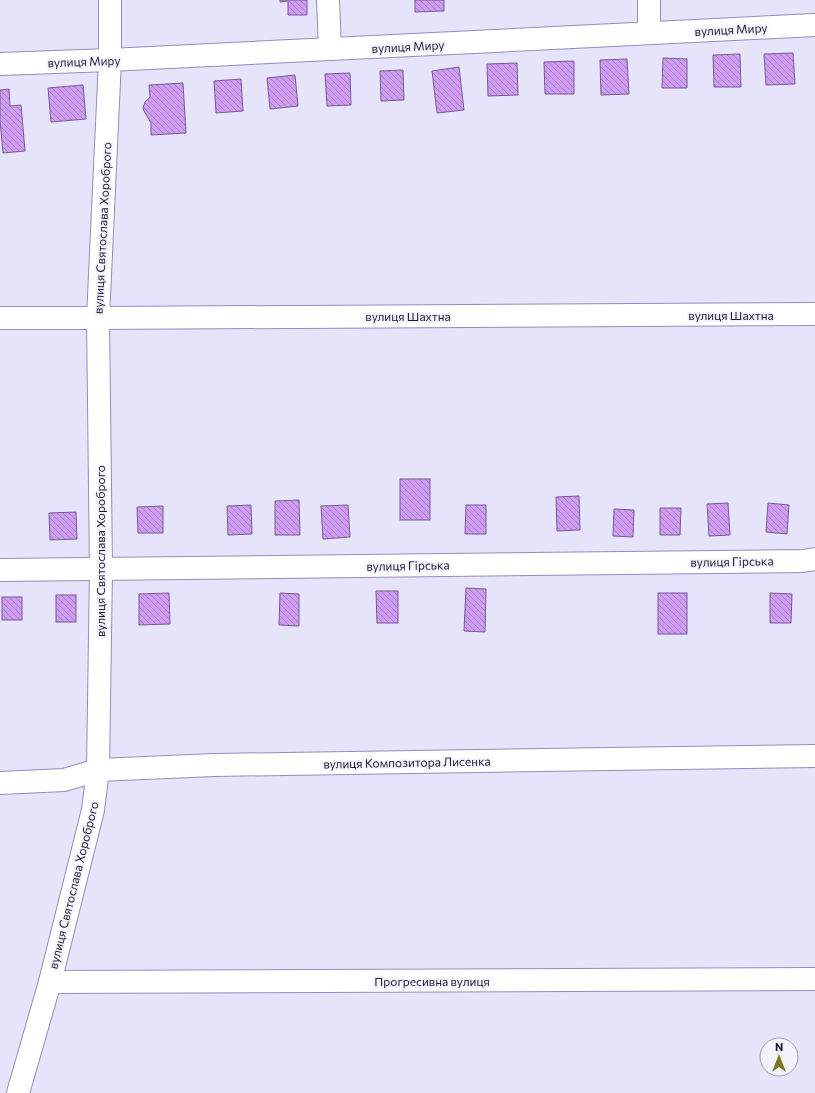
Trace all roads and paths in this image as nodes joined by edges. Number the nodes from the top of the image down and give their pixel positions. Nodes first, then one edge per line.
1 (110, 0) edge
2 (328, 0) edge
3 (649, 0) edge
4 (815, 25) edge
5 (650, 33) junction
6 (330, 50) junction
7 (110, 60) junction
8 (0, 64) edge
9 (815, 314) edge
10 (0, 318) edge
11 (98, 318) junction
12 (815, 559) edge
13 (101, 569) junction
14 (0, 570) edge
15 (815, 756) edge
16 (98, 770) junction
17 (0, 783) edge
18 (815, 979) edge
19 (50, 982) junction
20 (18, 1093) edge

1 - 7 street, вулиця Святослава Хороброго
2 - 6 street
3 - 5 street
4 - 5 street, вулиця Миру
5 - 6 street, вулиця Миру
6 - 7 street, вулиця Миру
7 - 8 street, вулиця Миру
7 - 11 street, вулиця Святослава Хороброго
9 - 11 street, вулиця Шахтна
10 - 11 street, вулиця Шахтна
11 - 13 street, вулиця Святослава Хороброго
12 - 13 street, вулиця Гірська
13 - 14 street, вулиця Гірська
13 - 16 street, вулиця Святослава Хороброго
15 - 16 street, вулиця Композитора Лисенка
16 - 17 street, вулиця Композитора Лисенка
16 - 19 street, вулиця Святослава Хороброго
18 - 19 street, Прогресивна вулиця
19 - 20 street, вулиця Святослава Хороброго

